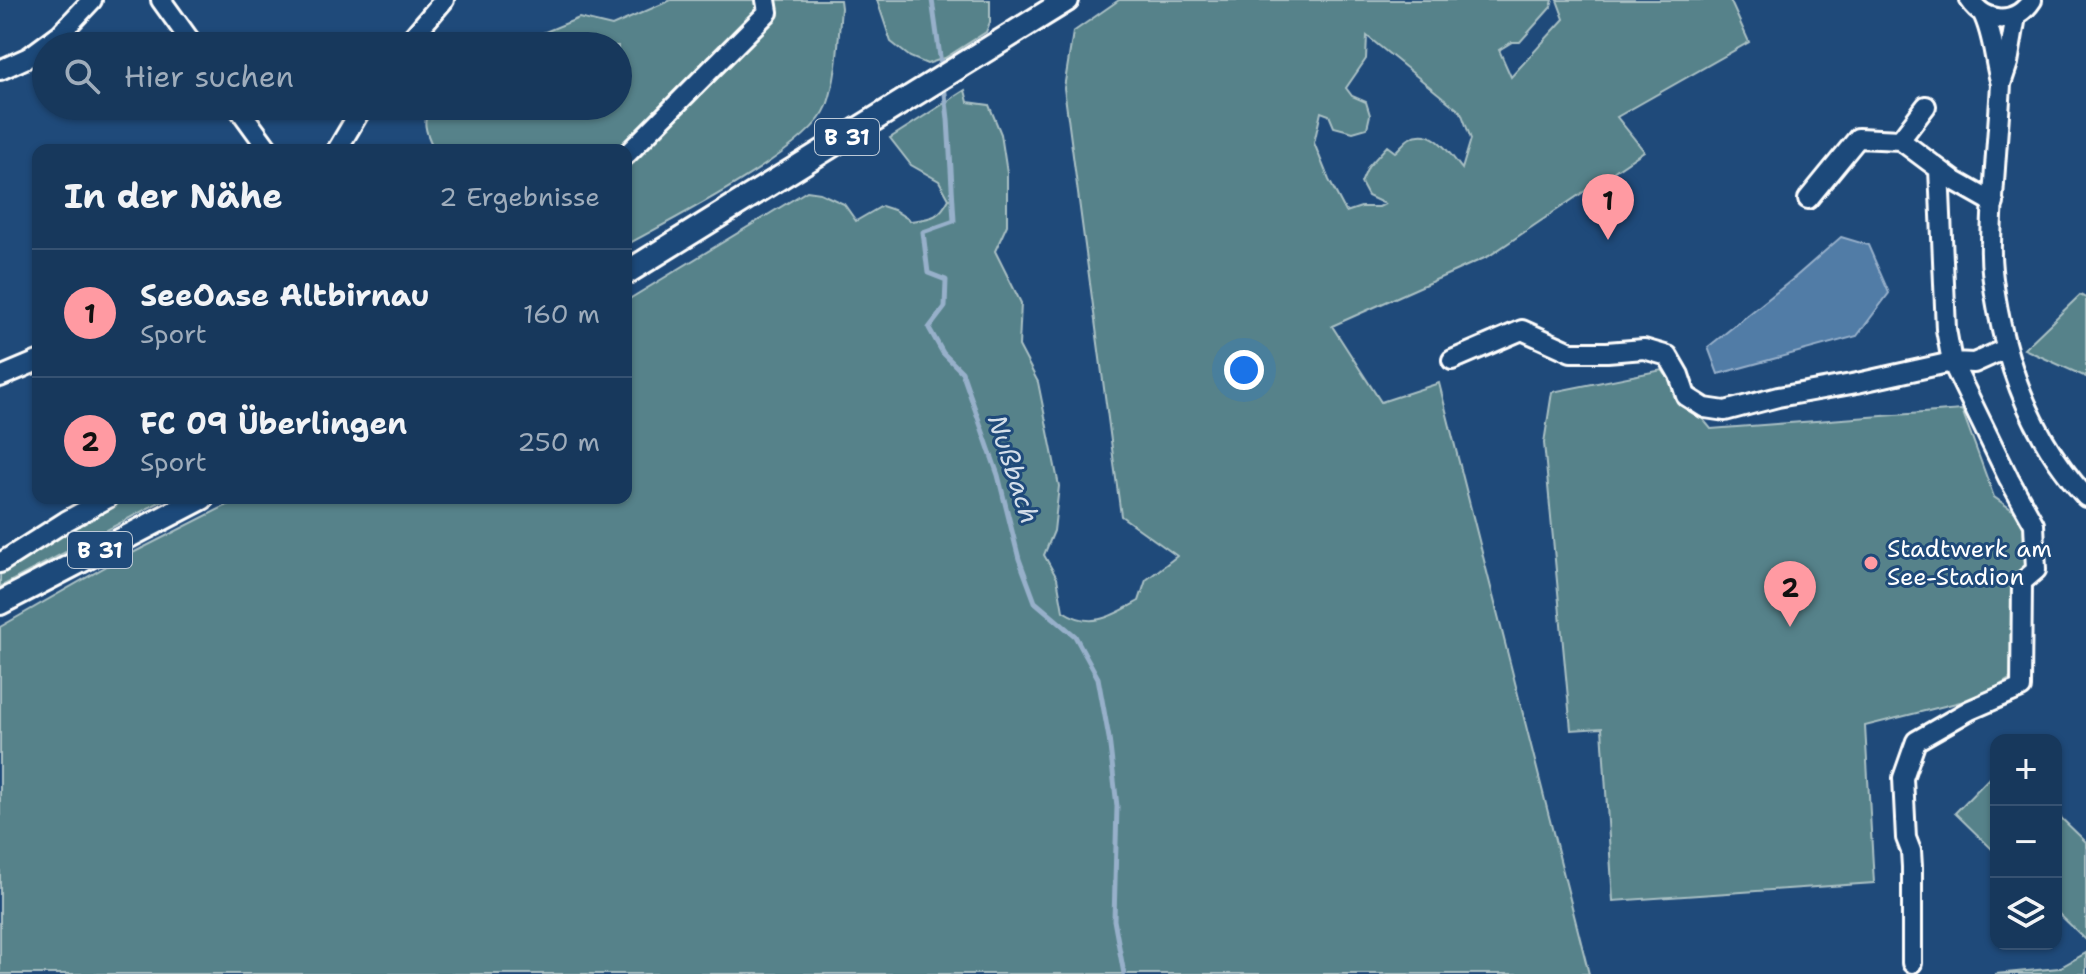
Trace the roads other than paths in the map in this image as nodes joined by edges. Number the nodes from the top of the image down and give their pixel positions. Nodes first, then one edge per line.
1 (92, 0) edge
2 (161, 0) edge
3 (444, 0) edge
4 (1067, 0) edge
5 (1970, 0) edge
6 (2032, 0) edge
7 (767, 6) edge
8 (1983, 14) junction
9 (2016, 16) junction
10 (62, 32) edge
11 (184, 32) edge
12 (417, 32) edge
13 (32, 55) edge
14 (0, 70) edge
15 (2001, 84) junction
16 (1926, 106) dead end
17 (247, 120) edge
18 (355, 120) edge
19 (1900, 140) junction
20 (265, 144) edge
21 (341, 144) edge
22 (632, 149) edge
23 (1939, 169) junction
24 (1808, 199) dead end
25 (1994, 203) junction
26 (632, 269) edge
27 (2005, 349) junction
28 (1452, 360) dead end
29 (1952, 362) junction
30 (32, 364) edge
31 (0, 377) edge
32 (2086, 497) edge
33 (97, 504) edge
34 (190, 504) edge
35 (0, 563) edge
36 (0, 603) edge
37 (1912, 963) dead end

1 - 10 street
2 - 11 street
3 - 12 street
4 - 26 main road, B 31
5 - 8 street
6 - 9 street
7 - 22 street
8 - 9 street
8 - 15 street
9 - 15 street
13 - 14 street
15 - 25 street
16 - 19 street
17 - 20 street
18 - 21 street
19 - 23 street
19 - 24 street
23 - 25 street
23 - 29 street
25 - 27 street
27 - 29 street
27 - 32 street
28 - 29 street
29 - 37 street
30 - 31 street
33 - 35 street
34 - 36 main road, B 31

